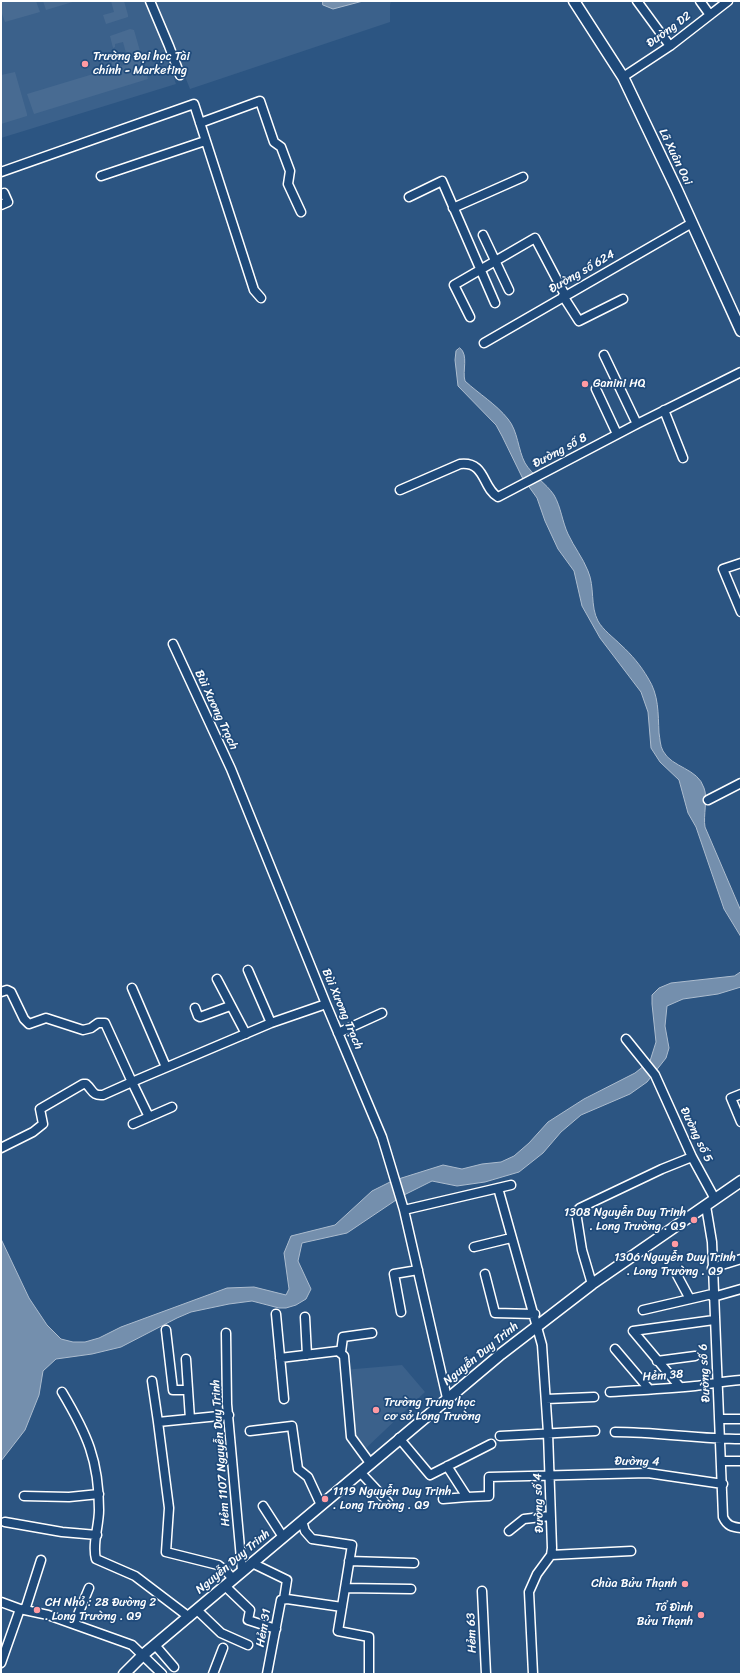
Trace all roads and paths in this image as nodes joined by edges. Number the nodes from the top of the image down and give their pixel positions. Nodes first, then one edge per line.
1 (150, 1) edge
2 (574, 1) edge
3 (637, 1) edge
4 (700, 1) edge
5 (728, 1) edge
6 (710, 15) junction
7 (670, 46) junction
8 (180, 75) dead end
9 (623, 77) junction
10 (200, 123) junction
11 (205, 140) junction
12 (1, 172) edge
13 (101, 176) dead end
14 (523, 177) dead end
15 (4, 193) dead end
16 (409, 197) dead end
17 (1, 205) edge
18 (453, 208) junction
19 (301, 212) dead end
20 (692, 222) junction
21 (483, 235) dead end
22 (494, 261) junction
23 (479, 270) junction
24 (509, 290) dead end
25 (564, 296) junction
26 (262, 298) dead end
27 (623, 299) dead end
28 (495, 303) dead end
29 (470, 317) dead end
30 (741, 331) edge
31 (484, 343) dead end
32 (604, 355) dead end
33 (741, 372) edge
34 (596, 389) dead end
35 (664, 410) junction
36 (637, 424) junction
37 (617, 434) junction
38 (683, 458) dead end
39 (400, 490) dead end
40 (741, 563) edge
41 (741, 612) edge
42 (173, 644) dead end
43 (741, 783) edge
44 (708, 800) dead end
45 (248, 970) dead end
46 (217, 978) dead end
47 (132, 988) dead end
48 (1, 992) edge
49 (326, 1004) junction
50 (230, 1006) junction
51 (194, 1008) dead end
52 (382, 1013) dead end
53 (271, 1023) junction
54 (338, 1033) junction
55 (246, 1034) junction
56 (626, 1038) dead end
57 (166, 1067) junction
58 (132, 1082) junction
59 (741, 1094) edge
60 (172, 1107) dead end
61 (149, 1117) junction
62 (741, 1122) edge
63 (133, 1124) dead end
64 (1, 1148) edge
65 (692, 1157) junction
66 (741, 1181) edge
67 (511, 1184) dead end
68 (498, 1188) junction
69 (715, 1199) junction
70 (706, 1206) junction
71 (403, 1207) junction
72 (511, 1238) junction
73 (474, 1247) dead end
74 (741, 1259) edge
75 (712, 1268) junction
76 (418, 1270) junction
77 (485, 1274) dead end
78 (677, 1275) dead end
79 (592, 1284) junction
80 (741, 1288) edge
81 (713, 1296) junction
82 (690, 1299) junction
83 (643, 1310) dead end
84 (401, 1312) dead end
85 (276, 1314) dead end
86 (535, 1314) junction
87 (305, 1317) dead end
88 (714, 1320) junction
89 (538, 1325) junction
90 (166, 1330) dead end
91 (226, 1333) dead end
92 (372, 1333) dead end
93 (615, 1349) dead end
94 (341, 1352) junction
95 (307, 1354) junction
96 (695, 1356) dead end
97 (280, 1358) junction
98 (186, 1359) dead end
99 (657, 1361) junction
100 (741, 1380) edge
101 (152, 1381) dead end
102 (717, 1381) junction
103 (680, 1387) junction
104 (649, 1389) junction
105 (188, 1390) junction
106 (62, 1392) dead end
107 (610, 1392) dead end
108 (594, 1397) dead end
109 (448, 1398) junction
110 (284, 1399) dead end
111 (546, 1399) junction
112 (229, 1415) junction
113 (190, 1419) junction
114 (741, 1419) edge
115 (719, 1420) junction
116 (158, 1422) junction
117 (250, 1431) dead end
118 (596, 1431) dead end
119 (615, 1432) dead end
120 (548, 1433) junction
121 (500, 1436) dead end
122 (399, 1438) junction
123 (721, 1439) junction
124 (741, 1439) edge
125 (491, 1444) dead end
126 (721, 1461) junction
127 (741, 1462) edge
128 (370, 1463) junction
129 (447, 1466) junction
130 (360, 1472) junction
131 (550, 1476) junction
132 (723, 1484) junction
133 (99, 1494) junction
134 (24, 1496) dead end
135 (467, 1497) junction
136 (443, 1499) dead end
137 (388, 1502) dead end
138 (321, 1505) junction
139 (263, 1506) dead end
140 (550, 1516) junction
141 (302, 1521) junction
142 (5, 1522) dead end
143 (741, 1528) edge
144 (509, 1531) dead end
145 (97, 1535) junction
146 (283, 1537) junction
147 (631, 1551) dead end
148 (551, 1554) junction
149 (41, 1560) dead end
150 (349, 1561) junction
151 (414, 1562) dead end
152 (252, 1563) junction
153 (242, 1570) junction
154 (229, 1582) junction
155 (89, 1588) dead end
156 (345, 1588) junction
157 (411, 1589) dead end
158 (482, 1591) dead end
159 (284, 1599) junction
160 (1, 1602) edge
161 (342, 1607) junction
162 (22, 1609) junction
163 (193, 1614) junction
164 (74, 1624) junction
165 (276, 1629) junction
166 (155, 1645) junction
167 (248, 1645) dead end
168 (223, 1648) dead end
169 (144, 1654) junction
170 (1, 1663) edge
171 (174, 1667) dead end
172 (124, 1674) edge
173 (162, 1674) edge
174 (213, 1674) edge
175 (267, 1674) edge
176 (369, 1674) edge
177 (486, 1674) edge
178 (532, 1674) edge

1 - 8 street
2 - 9 main road, Lã Xuân Oai
3 - 7 street
4 - 6 street
5 - 6 street, Đường D2
6 - 7 street, Đường D2
7 - 9 street, Đường D2
9 - 20 main road, Lã Xuân Oai
10 - 11 street
10 - 12 street
10 - 19 street
11 - 13 street
11 - 26 street
14 - 18 street
15 - 17 street
16 - 18 street
18 - 23 street
20 - 25 street, Đường số 624
20 - 30 main road, Lã Xuân Oai
21 - 22 street
22 - 23 street
22 - 24 street
22 - 25 street
23 - 28 street
23 - 29 street
25 - 27 street
25 - 31 street, Đường số 624
32 - 36 street
33 - 35 street, Đường số 8
34 - 37 street
35 - 36 street, Đường số 8
35 - 38 street
36 - 37 street, Đường số 8
37 - 39 street, Đường số 8
40 - 41 street
42 - 49 street, Bùi Xương Trạch
43 - 44 street
45 - 53 street
46 - 50 street
47 - 57 street
48 - 58 street
49 - 53 street
49 - 54 street, Bùi Xương Trạch
50 - 51 street
50 - 55 street
52 - 54 street
53 - 55 street
54 - 71 street, Bùi Xương Trạch
55 - 57 street
56 - 65 street, Đường số 5
57 - 58 street
58 - 61 street
58 - 64 street
59 - 62 street
60 - 61 street
61 - 63 street
65 - 69 street, Đường số 5
65 - 79 street
66 - 69 main road, Nguyễn Duy Trinh
67 - 68 street
68 - 71 street
68 - 72 street, Đường số 4
69 - 70 main road, Nguyễn Duy Trinh
70 - 75 street, Đường số 6
70 - 79 main road, Nguyễn Duy Trinh
71 - 76 street, Bùi Xương Trạch
72 - 73 street
72 - 86 street, Đường số 4
74 - 75 street
75 - 81 street, Đường số 6
76 - 84 street
76 - 109 street, Bùi Xương Trạch
77 - 86 street
78 - 82 street
79 - 89 main road, Nguyễn Duy Trinh
80 - 81 street
81 - 82 street
81 - 88 street, Đường số 6
82 - 83 street
85 - 97 street
86 - 89 street, Đường số 4
87 - 95 street
88 - 99 street
88 - 102 street, Đường số 6
89 - 109 main road, Nguyễn Duy Trinh
89 - 111 street, Đường số 4
90 - 105 street
91 - 112 street, Hẻm 1107 Nguyễn Duy Trinh
92 - 94 street
93 - 104 street
94 - 95 street
94 - 128 street
95 - 97 street
96 - 99 street
97 - 110 street
98 - 105 street
99 - 103 street
100 - 102 street, Hẻm 38
101 - 116 street
102 - 103 street, Hẻm 38
102 - 115 street, Đường số 6
103 - 104 street, Hẻm 38
104 - 107 street, Hẻm 38
105 - 113 street
106 - 133 street
108 - 111 street
109 - 122 main road, Nguyễn Duy Trinh
111 - 120 street, Đường số 4
112 - 113 street
112 - 153 street, Hẻm 1107 Nguyễn Duy Trinh
113 - 116 street
114 - 115 street
115 - 123 street, Đường số 6
116 - 154 street
117 - 138 street
118 - 120 street
119 - 123 street
120 - 121 street
120 - 131 street, Đường số 4
122 - 128 main road, Nguyễn Duy Trinh
122 - 129 street
123 - 124 street
123 - 126 street, Đường số 6
125 - 129 street
126 - 127 street
126 - 132 street, Đường số 6
128 - 130 main road, Nguyễn Duy Trinh
129 - 135 street
130 - 137 street
130 - 138 main road, Nguyễn Duy Trinh
131 - 132 street, Đường 4
131 - 135 street, Đường 4
131 - 140 street, Đường số 4
132 - 143 street, Đường số 6
133 - 134 street
133 - 145 street
135 - 136 street
138 - 141 main road, Nguyễn Duy Trinh
139 - 146 street
140 - 144 street
140 - 148 street, Đường số 4
141 - 146 main road, Nguyễn Duy Trinh
141 - 150 street
142 - 145 street
145 - 163 street
146 - 152 main road, Nguyễn Duy Trinh
147 - 148 street
148 - 178 street
149 - 162 street
150 - 151 street
150 - 156 street
152 - 153 main road, Nguyễn Duy Trinh
152 - 159 street
153 - 154 main road, Nguyễn Duy Trinh
154 - 163 main road, Nguyễn Duy Trinh
154 - 165 street
155 - 164 street
156 - 157 street
156 - 161 street
158 - 177 street, Hẻm 63
159 - 161 street, Hẻm 31
159 - 165 street, Hẻm 31
160 - 162 street
161 - 176 street
162 - 164 street
162 - 170 street
163 - 166 main road, Nguyễn Duy Trinh
163 - 167 street
164 - 169 street
165 - 175 street, Hẻm 31
166 - 169 main road, Nguyễn Duy Trinh
166 - 171 street
168 - 174 street
169 - 172 main road, Nguyễn Duy Trinh
169 - 173 street

